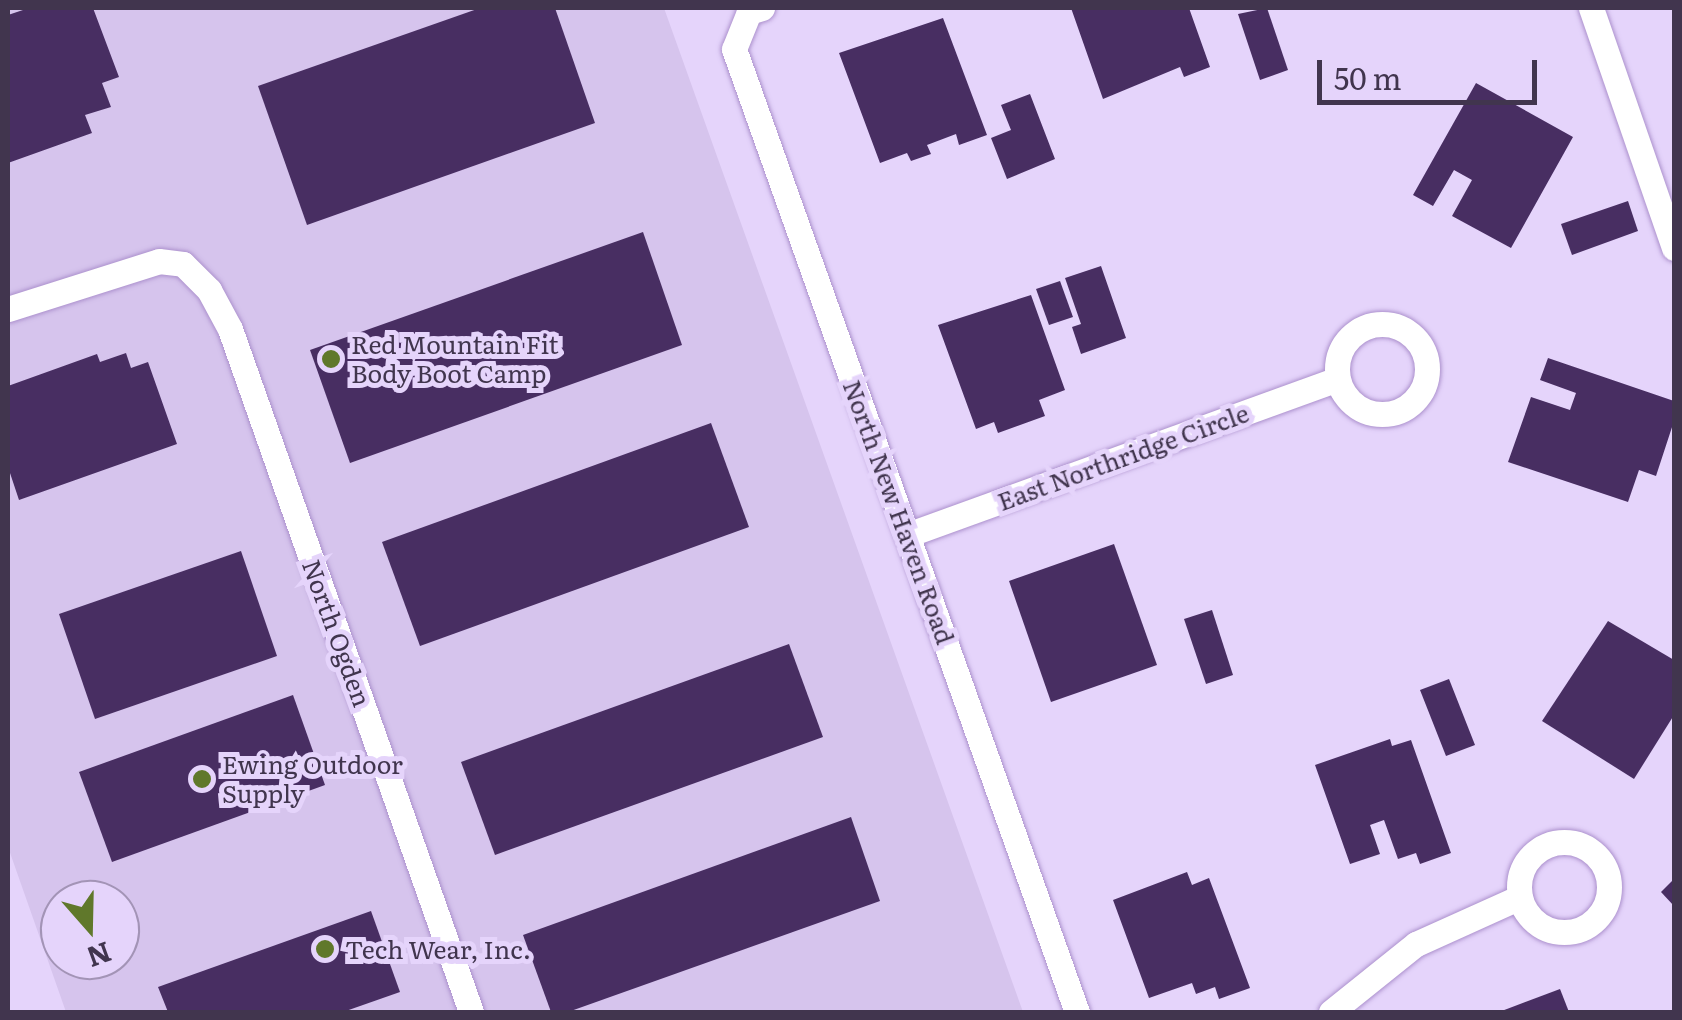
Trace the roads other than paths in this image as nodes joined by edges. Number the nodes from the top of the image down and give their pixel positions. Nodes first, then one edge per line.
1 (1592, 8) edge
2 (756, 10) edge
3 (1674, 248) edge
4 (8, 310) edge
5 (1338, 379) dead end
6 (907, 535) junction
7 (1520, 896) dead end
8 (472, 1012) edge
9 (1076, 1012) edge
10 (1331, 1012) edge

1 - 3 street
2 - 6 street, North New Haven Road
4 - 8 street, North Ogden
5 - 6 street, East Northridge Circle
6 - 9 street, North New Haven Road
7 - 10 street

